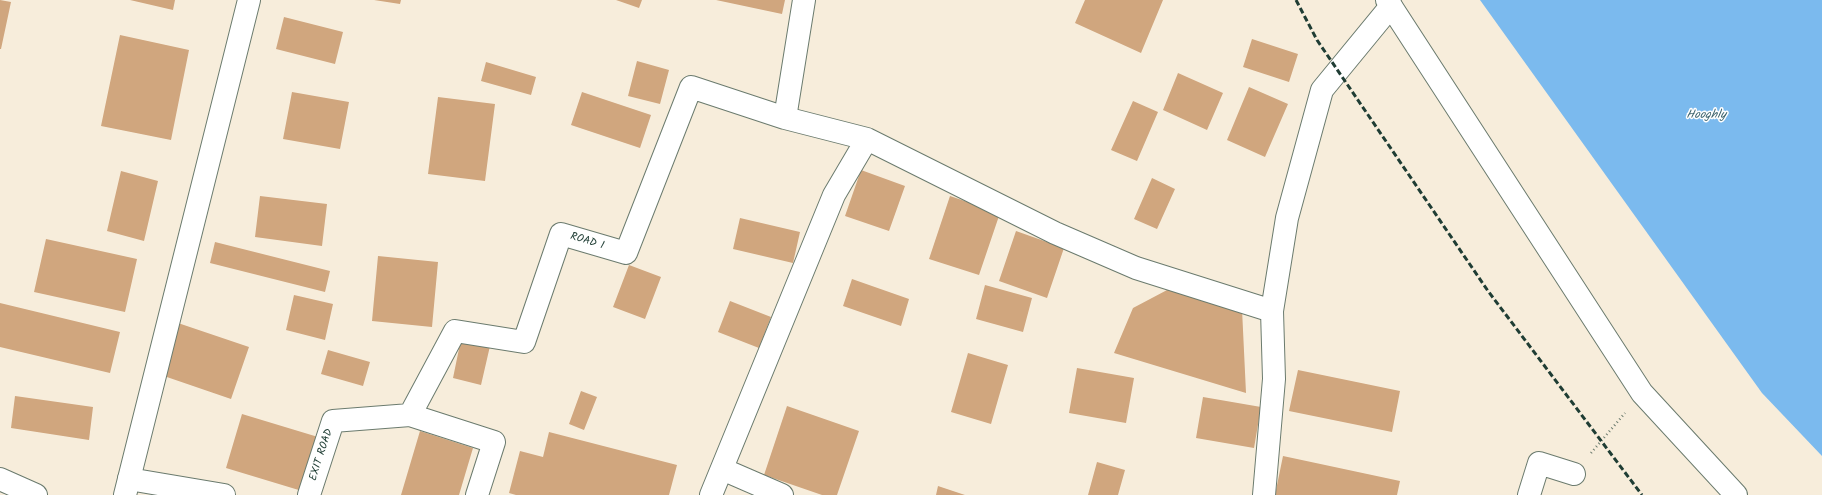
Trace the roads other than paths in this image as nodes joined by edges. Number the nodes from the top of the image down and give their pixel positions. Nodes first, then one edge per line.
1 (249, 0) edge
2 (804, 0) edge
3 (1389, 3) edge
4 (785, 118) junction
5 (867, 139) junction
6 (1272, 311) junction
7 (410, 415) junction
8 (722, 469) junction
9 (1574, 474) road end
10 (0, 479) edge
11 (127, 487) edge
12 (36, 495) edge
13 (224, 495) edge
14 (309, 495) edge
15 (476, 495) edge
16 (711, 495) edge
17 (782, 495) edge
18 (1264, 495) edge
19 (1529, 495) edge
20 (1736, 495) edge

1 - 11 street
2 - 4 street
3 - 6 street
3 - 20 street
4 - 5 street, ROAD 1
4 - 7 street, ROAD 1
5 - 6 street, ROAD 1
5 - 8 street
6 - 18 street
7 - 14 street, EXIT ROAD
7 - 15 street
8 - 16 street
8 - 17 street
9 - 19 street
10 - 12 street
11 - 13 street

